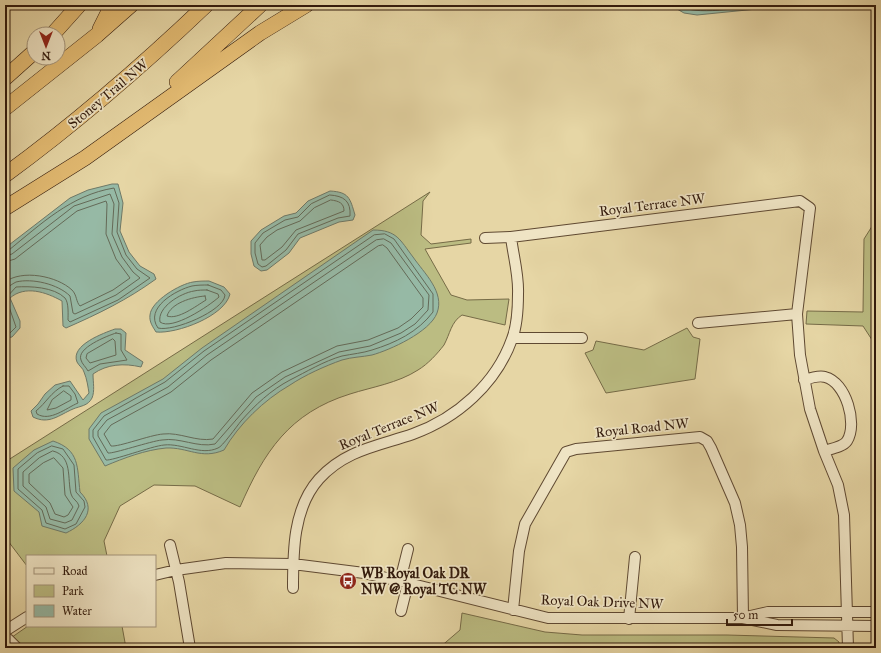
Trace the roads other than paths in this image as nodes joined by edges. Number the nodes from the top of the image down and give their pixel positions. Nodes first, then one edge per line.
1 (79, 5) edge
2 (112, 5) edge
3 (131, 5) edge
4 (206, 5) edge
5 (260, 5) edge
6 (306, 5) edge
7 (60, 26) edge
8 (97, 35) junction
9 (26, 59) edge
10 (5, 78) edge
11 (5, 108) edge
12 (85, 158) junction
13 (5, 175) edge
14 (5, 208) edge
15 (511, 237) junction
16 (485, 238) dead end
17 (797, 314) junction
18 (698, 323) dead end
19 (513, 338) junction
20 (582, 338) dead end
21 (804, 380) junction
22 (824, 452) junction
23 (170, 545) dead end
24 (408, 549) dead end
25 (634, 557) dead end
26 (293, 564) junction
27 (176, 570) junction
28 (156, 575) edge
29 (404, 582) junction
30 (293, 588) dead end
31 (513, 610) junction
32 (401, 611) dead end
33 (848, 612) junction
34 (876, 612) edge
35 (26, 618) edge
36 (742, 618) junction
37 (630, 619) junction
38 (848, 626) junction
39 (876, 626) edge
40 (6, 635) edge
41 (16, 648) edge
42 (190, 648) edge
43 (848, 648) edge

1 - 7 highway
2 - 8 highway
3 - 8 highway
4 - 13 highway, Stoney Trail NW
5 - 12 highway
6 - 12 highway
8 - 11 highway
9 - 10 highway
12 - 14 highway
15 - 16 street
15 - 17 street, Royal Terrace NW
15 - 19 street, Royal Terrace NW
17 - 18 street
17 - 21 street, Royal Terrace NW
19 - 20 street
19 - 26 street, Royal Terrace NW
21 - 22 street, Royal Terrace NW
21 - 22 street
22 - 33 street, Royal Terrace NW
23 - 27 street
24 - 29 street
25 - 37 street
26 - 27 street, Royal Oak Drive NW
26 - 29 street, Royal Oak Drive NW
26 - 30 street, Royal Terrace NW
27 - 28 street, Royal Oak Drive NW
27 - 42 street
29 - 31 street, Royal Oak Drive NW
29 - 32 street
31 - 36 street, Royal Road NW
31 - 37 street, Royal Oak Drive NW
33 - 34 street, Royal Oak Drive NW
33 - 36 street, Royal Oak Drive NW
33 - 38 street, Royal Terrace NW
35 - 40 street
36 - 37 street, Royal Oak Drive NW
36 - 38 street, Royal Oak Drive NW
38 - 39 street, Royal Oak Drive NW
38 - 43 street, Royal Terrace NW
40 - 41 street

